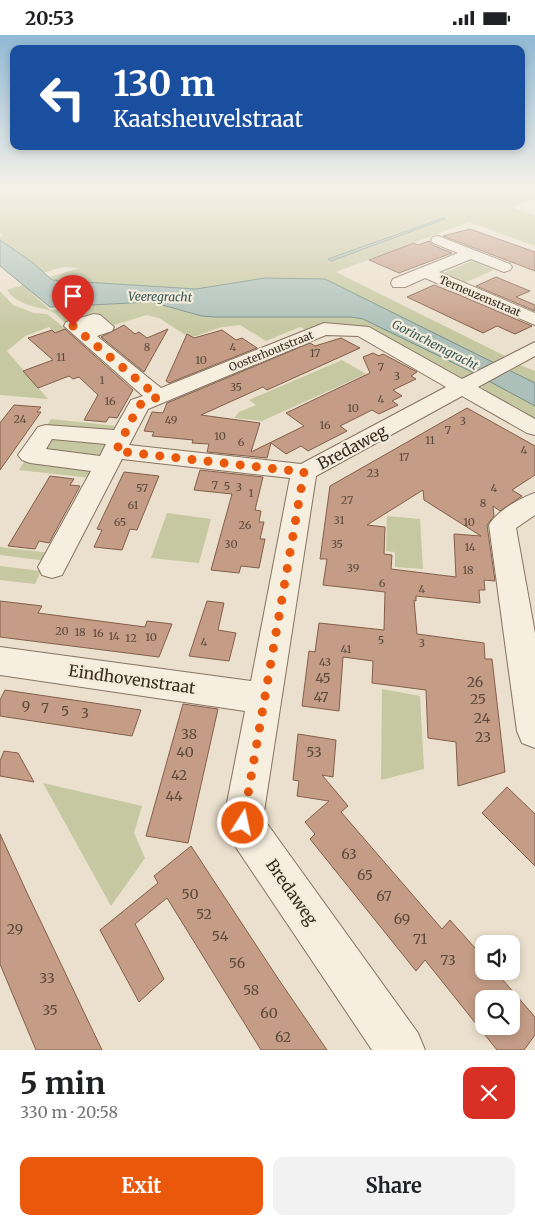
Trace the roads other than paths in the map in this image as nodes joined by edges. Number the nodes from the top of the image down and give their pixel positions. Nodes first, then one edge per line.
1 (438, 240) dead end
2 (470, 254) junction
3 (504, 267) dead end
4 (425, 273) junction
5 (399, 283) dead end
6 (535, 320) edge
7 (84, 335) dead end
8 (535, 348) edge
9 (482, 377) junction
10 (158, 397) junction
11 (535, 428) edge
12 (114, 451) junction
13 (304, 472) junction
14 (535, 502) edge
15 (52, 567) dead end
16 (0, 661) edge
17 (264, 698) junction
18 (535, 731) edge
19 (401, 1050) edge

1 - 2 street
2 - 3 street
2 - 4 street, Terneuzenstraat
4 - 5 street, Terneuzenstraat
4 - 6 street, Terneuzenstraat
7 - 10 street
8 - 9 street, Bredaweg
9 - 10 street, Oosterhoutstraat
9 - 11 street, Oosterhoutstraat
9 - 13 street, Bredaweg
10 - 12 street, Oosterhoutstraat
12 - 13 street
12 - 15 street, Oosterhoutstraat
13 - 17 street, Bredaweg
14 - 18 street
16 - 17 street, Eindhovenstraat
17 - 19 street, Bredaweg

